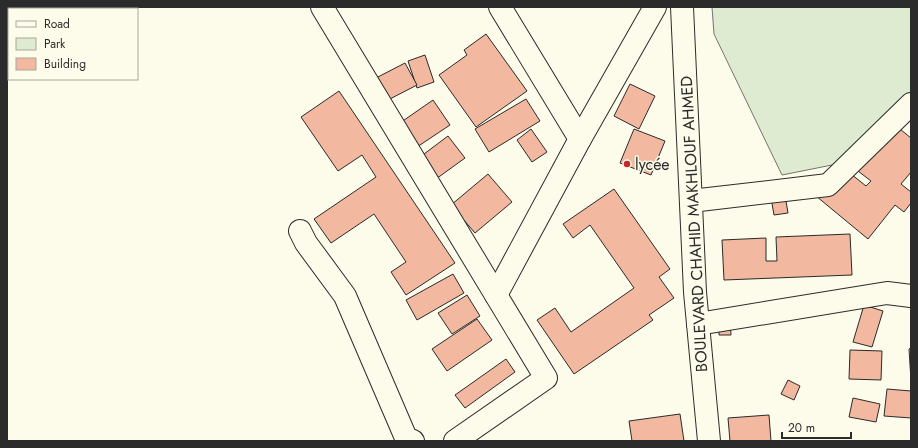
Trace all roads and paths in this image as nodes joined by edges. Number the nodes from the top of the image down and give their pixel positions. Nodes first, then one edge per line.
1 (322, 7) edge
2 (500, 7) edge
3 (655, 7) edge
4 (682, 7) edge
5 (911, 104) edge
6 (580, 139) junction
7 (691, 201) junction
8 (300, 231) dead end
9 (496, 295) junction
10 (911, 296) edge
11 (698, 324) junction
12 (413, 441) edge
13 (454, 441) edge
14 (709, 441) edge

1 - 9 street
2 - 6 street
3 - 6 street
4 - 7 street, BOULEVARD CHAHID MAKHLOUF AHMED
5 - 7 street
6 - 9 street
7 - 11 street, BOULEVARD CHAHID MAKHLOUF AHMED
8 - 12 street
9 - 13 street
10 - 11 street
11 - 14 street, BOULEVARD CHAHID MAKHLOUF AHMED

